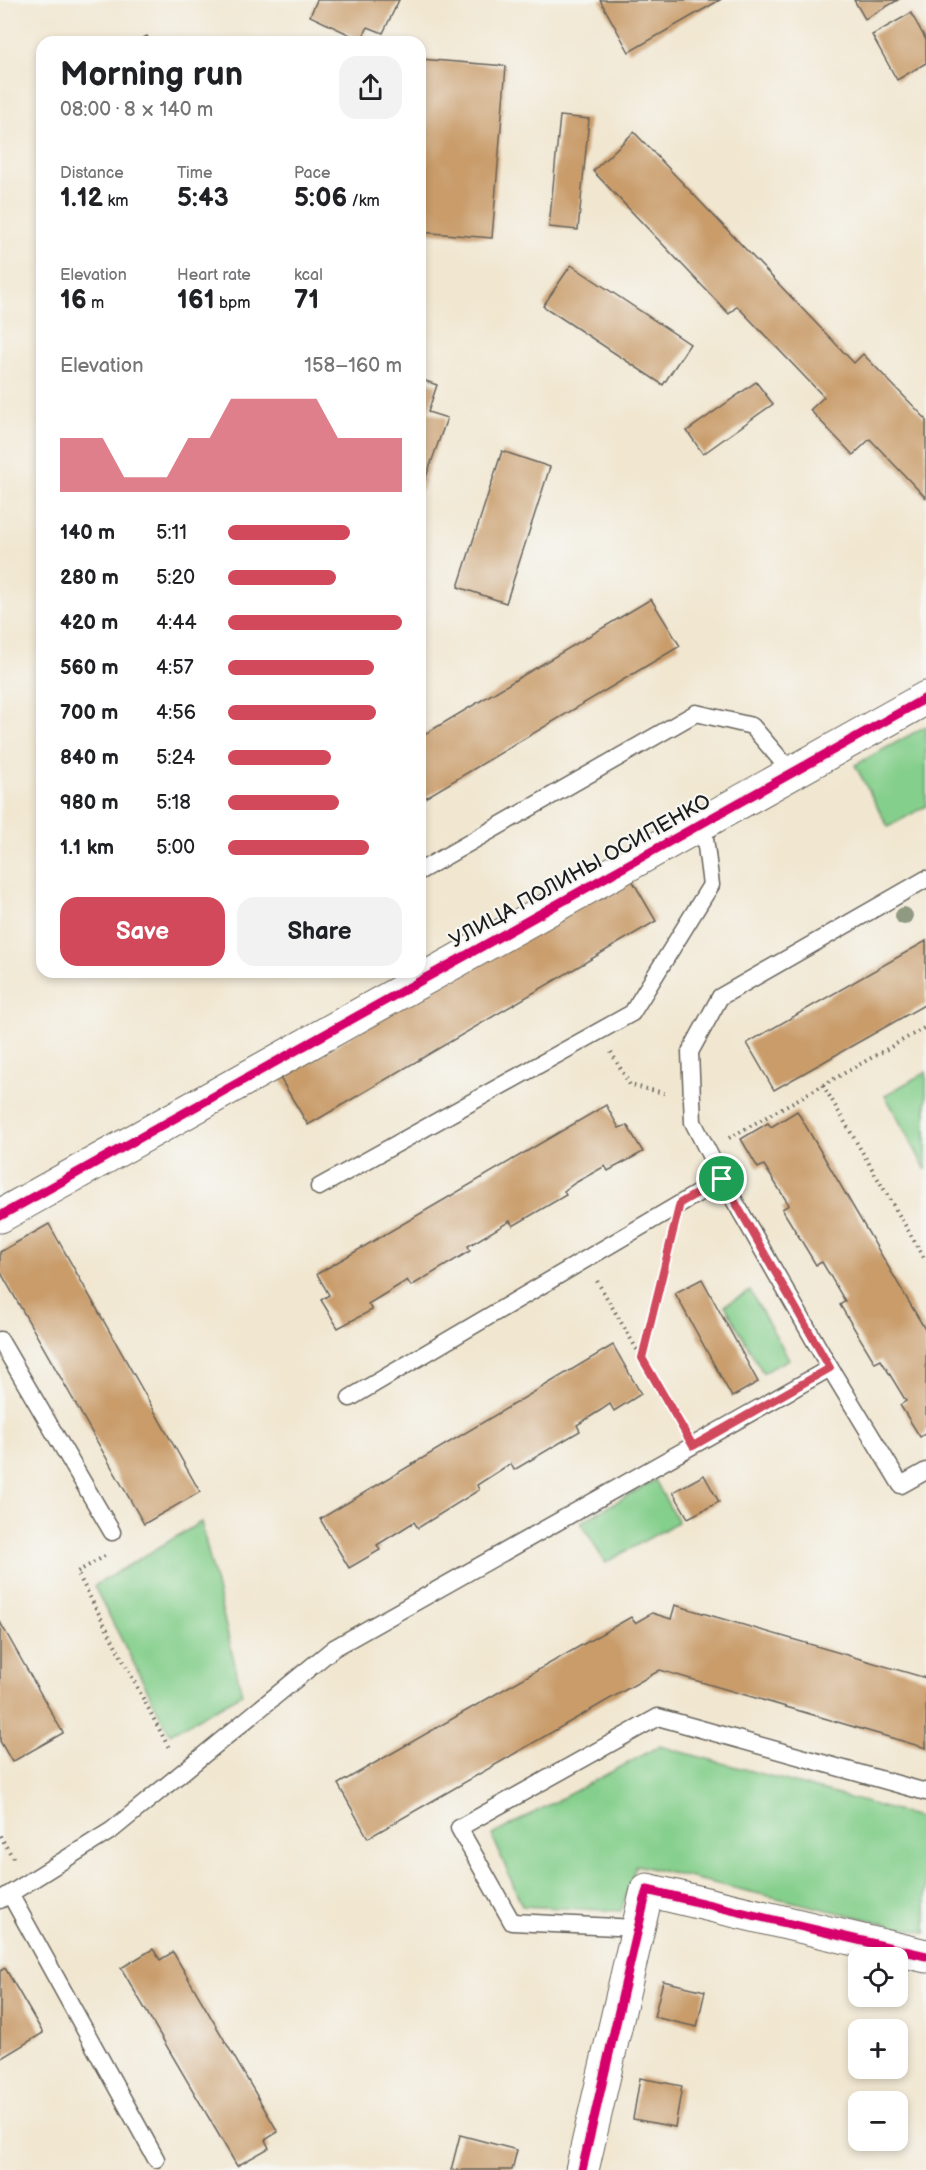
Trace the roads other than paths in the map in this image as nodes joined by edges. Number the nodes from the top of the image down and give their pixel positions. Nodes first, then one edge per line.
1 (926, 698) edge
2 (792, 773) junction
3 (703, 823) junction
4 (426, 868) edge
5 (926, 879) edge
6 (426, 978) edge
7 (426, 978) edge
8 (722, 1179) junction
9 (319, 1187) dead end
10 (0, 1216) edge
11 (0, 1340) edge
12 (830, 1368) junction
13 (350, 1398) dead end
14 (926, 1471) edge
15 (112, 1532) road end
16 (926, 1792) edge
17 (5, 1897) edge
18 (638, 1928) junction
19 (926, 1956) edge
20 (156, 2159) dead end
21 (582, 2170) edge

1 - 2 street, УЛИЦА ПОЛИНЫ ОСИПЕНКО
2 - 3 street, УЛИЦА ПОЛИНЫ ОСИПЕНКО
2 - 4 lane
3 - 7 street, УЛИЦА ПОЛИНЫ ОСИПЕНКО
3 - 9 lane
5 - 8 lane
6 - 10 street, УЛИЦА ПОЛИНЫ ОСИПЕНКО
8 - 12 lane
8 - 13 lane
11 - 15 lane
12 - 14 lane
12 - 17 lane
16 - 18 lane
17 - 20 lane
18 - 19 street
18 - 21 street

